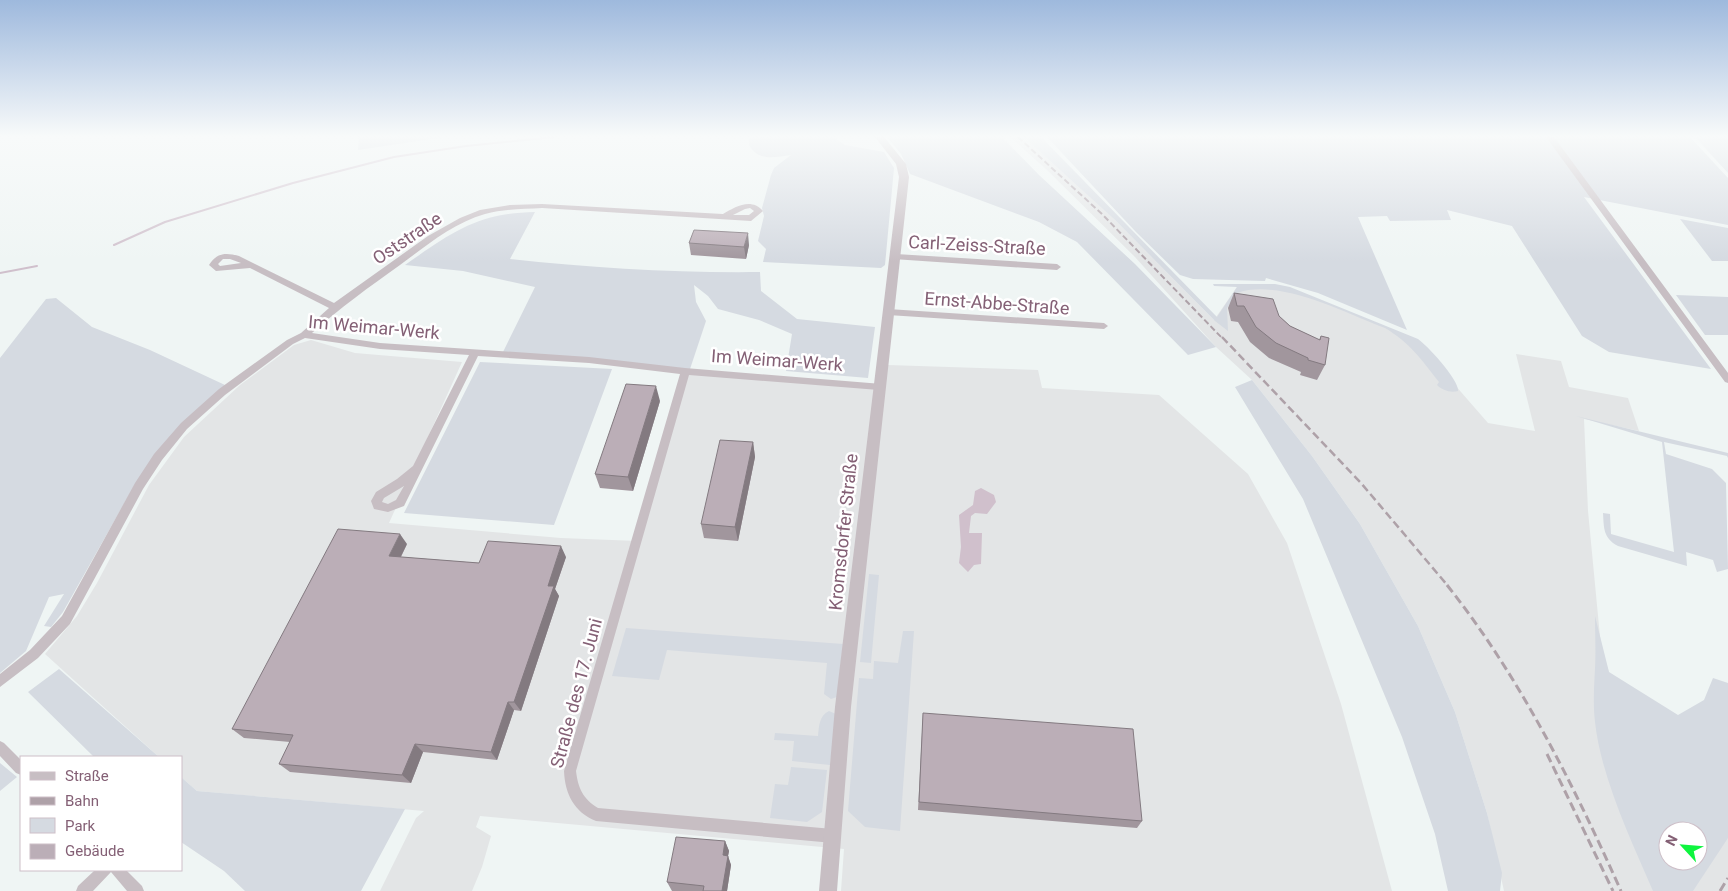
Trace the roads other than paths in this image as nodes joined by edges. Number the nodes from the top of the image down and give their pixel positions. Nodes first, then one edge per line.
1 (904, 179) edge
2 (1580, 179) edge
3 (724, 217) dead end
4 (896, 257) junction
5 (251, 265) dead end
6 (1058, 266) dead end
7 (335, 307) junction
8 (888, 312) junction
9 (1104, 326) dead end
10 (304, 336) junction
11 (475, 353) junction
12 (685, 371) junction
13 (1728, 380) edge
14 (879, 386) junction
15 (418, 468) dead end
16 (0, 681) edge
17 (0, 747) edge
18 (20, 768) edge
19 (833, 836) junction
20 (104, 871) edge
21 (118, 871) edge
22 (83, 891) edge
23 (137, 891) edge
24 (828, 891) edge

1 - 4 street, Kromsdorfer Straße
2 - 13 street
3 - 7 street, Oststraße
4 - 6 street, Carl-Zeiss-Straße
4 - 8 street, Kromsdorfer Straße
5 - 7 street
7 - 10 street, Oststraße
8 - 9 street, Ernst-Abbe-Straße
8 - 14 street, Kromsdorfer Straße
10 - 11 street, Im Weimar-Werk
10 - 16 street, Im Weimar-Werk
11 - 12 street, Im Weimar-Werk
11 - 15 street
12 - 14 street, Im Weimar-Werk
12 - 19 street, Straße des 17. Juni
14 - 19 street, Kromsdorfer Straße
17 - 18 street
19 - 24 street, Kromsdorfer Straße
20 - 22 street
21 - 23 street

